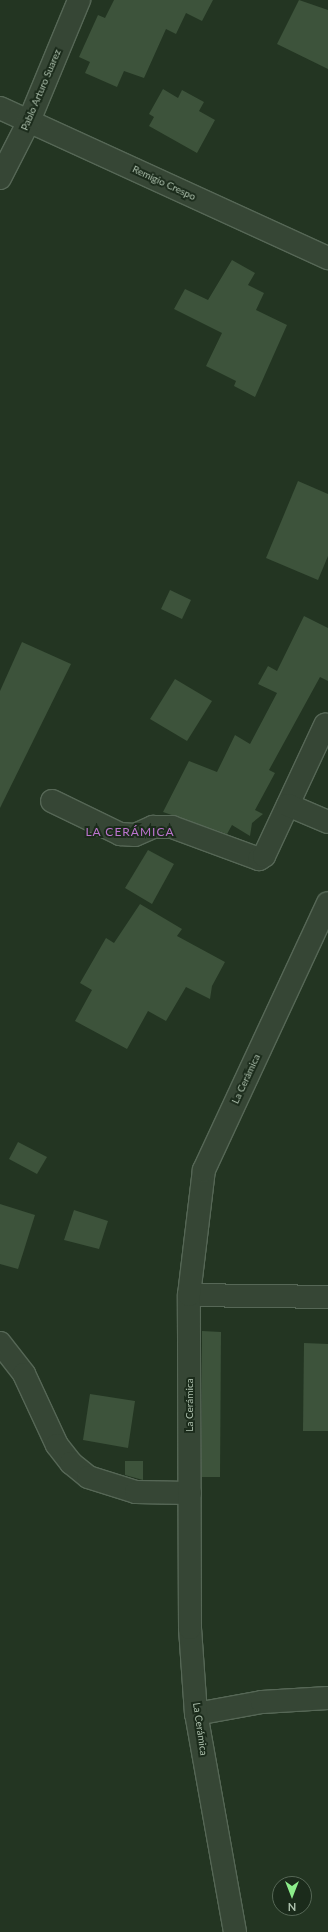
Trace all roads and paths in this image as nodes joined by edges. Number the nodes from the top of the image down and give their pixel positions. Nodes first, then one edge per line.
1 (79, 0) edge
2 (0, 108) edge
3 (29, 121) junction
4 (0, 178) edge
5 (328, 258) edge
6 (325, 725) dead end
7 (52, 801) dead end
8 (288, 805) junction
9 (328, 822) edge
10 (328, 903) edge
11 (189, 1295) junction
12 (328, 1297) edge
13 (0, 1343) edge
14 (190, 1493) junction
15 (328, 1698) edge
16 (196, 1714) junction
17 (235, 1932) edge

1 - 3 street, Pablo Arturo Suarez
2 - 3 street, Remigio Crespo
3 - 4 street, Pablo Arturo Suarez
3 - 5 street, Remigio Crespo
6 - 8 street
7 - 8 street
8 - 9 street
10 - 11 street, La Cerámica
11 - 12 street
11 - 14 street, La Cerámica
13 - 14 street
14 - 16 street, La Cerámica
15 - 16 street
16 - 17 street, La Cerámica

